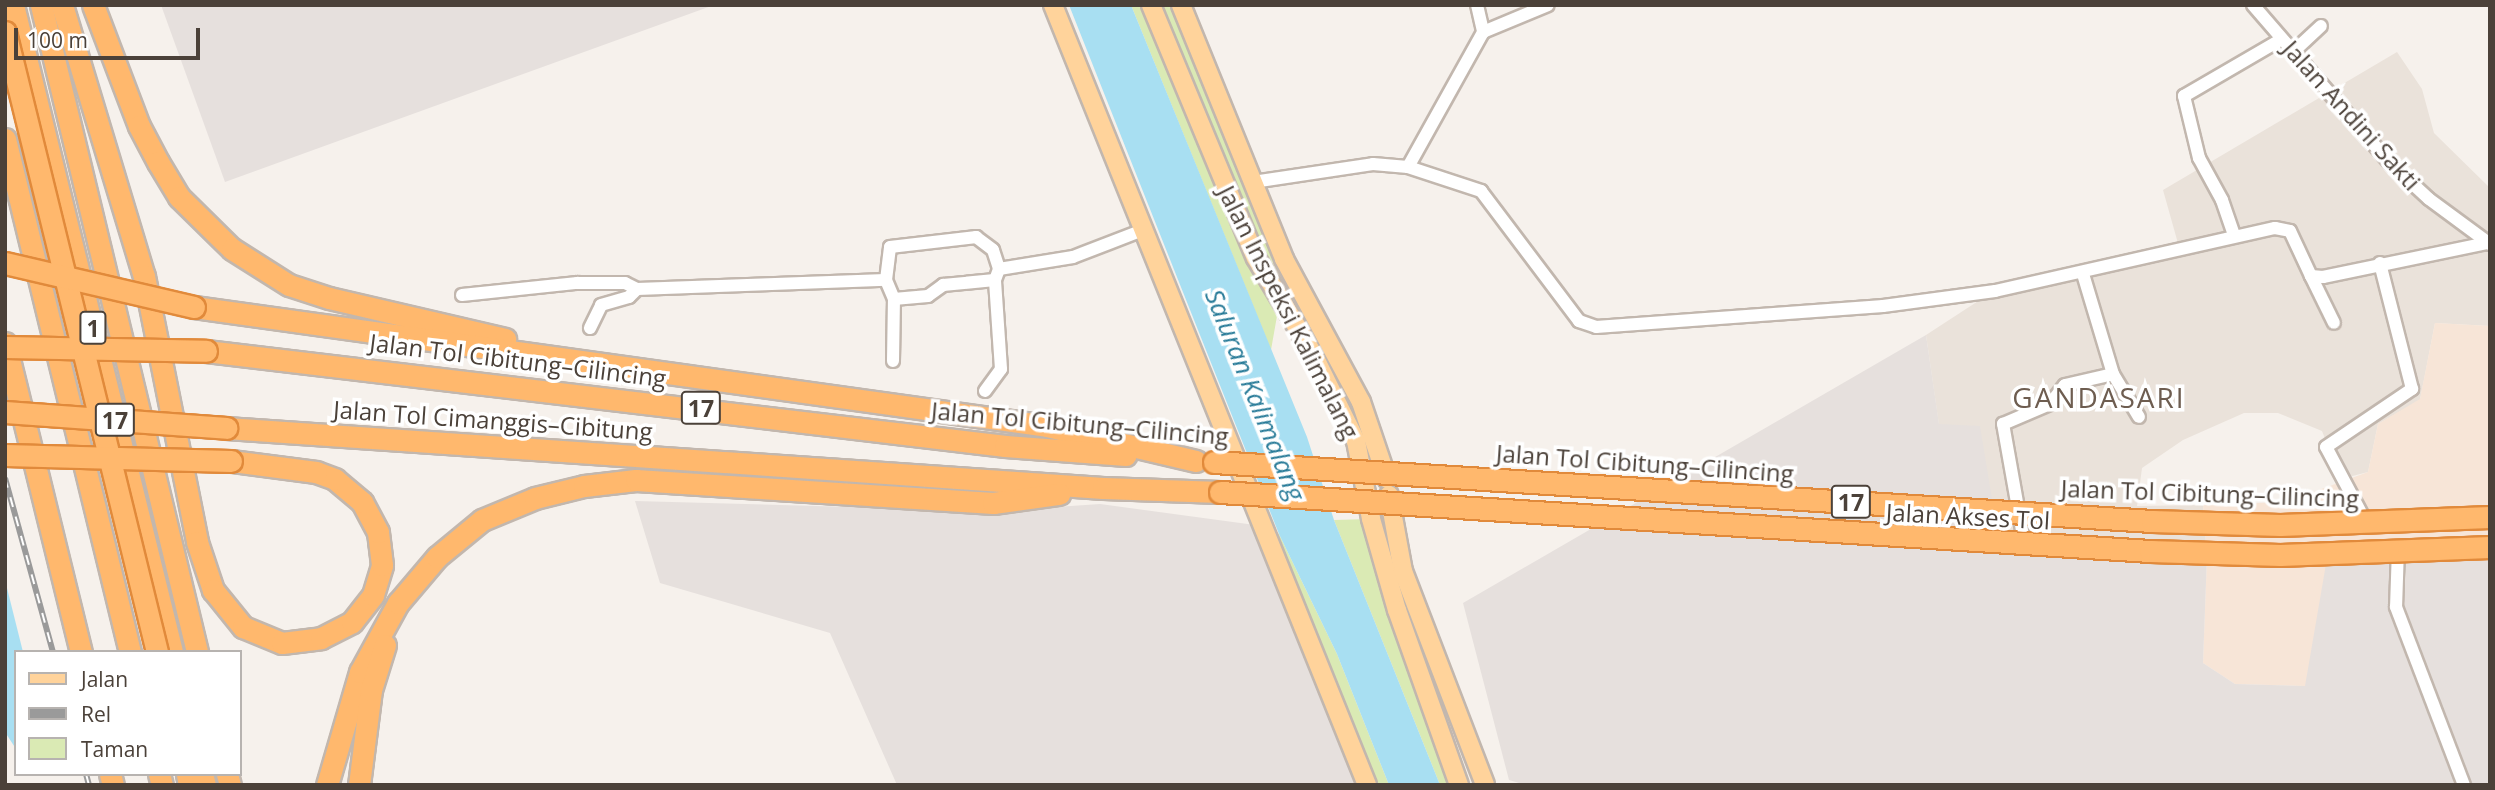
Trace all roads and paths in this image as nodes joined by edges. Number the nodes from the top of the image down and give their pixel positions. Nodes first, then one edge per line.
1 (13, 5) edge
2 (41, 5) edge
3 (62, 5) edge
4 (93, 5) edge
5 (1053, 5) edge
6 (1151, 5) edge
7 (1181, 5) edge
8 (1477, 5) edge
9 (1548, 5) edge
10 (2253, 5) edge
11 (2321, 26) dead end
12 (5, 32) edge
13 (1483, 32) junction
14 (2283, 39) junction
15 (2293, 52) junction
16 (5, 90) edge
17 (5, 139) edge
18 (1408, 167) junction
19 (1253, 182) junction
20 (1143, 230) junction
21 (2234, 235) junction
22 (2488, 243) edge
23 (5, 263) edge
24 (2380, 263) junction
25 (997, 274) junction
26 (2083, 274) junction
27 (2311, 275) junction
28 (886, 280) junction
29 (1298, 288) junction
30 (637, 289) junction
31 (462, 295) dead end
32 (894, 299) junction
33 (1280, 299) junction
34 (2334, 323) dead end
35 (590, 328) dead end
36 (5, 345) edge
37 (893, 361) dead end
38 (2113, 374) junction
39 (694, 379) junction
40 (985, 391) dead end
41 (5, 412) edge
42 (2139, 417) dead end
43 (5, 455) edge
44 (1205, 461) junction
45 (1244, 469) junction
46 (1345, 484) junction
47 (1365, 485) junction
48 (1251, 487) junction
49 (1388, 487) junction
50 (1103, 488) junction
51 (2490, 517) edge
52 (2490, 523) edge
53 (2023, 527) junction
54 (2370, 531) junction
55 (2284, 540) junction
56 (2490, 541) edge
57 (2490, 547) edge
58 (2399, 548) junction
59 (398, 603) junction
60 (80, 650) edge
61 (130, 650) edge
62 (143, 650) edge
63 (157, 650) edge
64 (172, 650) edge
65 (197, 650) edge
66 (360, 778) edge
67 (327, 785) edge
68 (1367, 785) edge
69 (1459, 785) edge
70 (1485, 785) edge
71 (2463, 785) edge

1 - 64 highway, 1
2 - 65 highway
3 - 43 highway, bridge
4 - 39 highway
5 - 20 main road
6 - 33 main road, Jalan Inspeksi Kalimalang
7 - 19 main road, Jalan Inspeksi Kalimalang
8 - 13 street
9 - 13 street
10 - 14 street, Jalan Andini Sakti
11 - 15 street
12 - 63 highway, 1, bridge
13 - 18 street
14 - 15 street, Jalan Andini Sakti
14 - 21 street
15 - 22 street, Jalan Andini Sakti
16 - 62 highway, 1, bridge
17 - 61 highway, 1
18 - 19 street
18 - 26 street
19 - 29 main road, Jalan Inspeksi Kalimalang
20 - 25 street
20 - 45 main road
21 - 26 street
21 - 27 street
22 - 24 street
23 - 39 highway, bridge
24 - 27 street
24 - 54 street
25 - 28 street
25 - 32 street
25 - 40 street
26 - 38 street
27 - 34 street
28 - 30 street
28 - 32 street
29 - 33 main road
29 - 49 main road, Jalan Inspeksi Kalimalang
30 - 31 street
30 - 35 street
32 - 37 street
33 - 47 main road, Jalan Inspeksi Kalimalang
36 - 44 highway, Jalan Tol Cibitung–Cilincing / 17, bridge
36 - 60 highway
38 - 42 street
38 - 53 street
39 - 44 highway
41 - 50 highway, Jalan Tol Cimanggis–Cibitung / 17, bridge
44 - 51 highway, Jalan Tol Cibitung–Cilincing / 17, bridge
45 - 46 main road, Jalan Akses Tol, bridge
45 - 48 main road
46 - 47 main road, Jalan Akses Tol
46 - 48 main road, Jalan Akses Tol
47 - 49 main road, Jalan Akses Tol
47 - 69 main road, Jalan Inspeksi Kalimalang
48 - 68 main road
49 - 53 main road, Jalan Akses Tol
49 - 70 main road, Jalan Inspeksi Kalimalang
50 - 57 highway, 17, bridge
50 - 59 highway
52 - 54 main road, Jalan Akses Tol
53 - 55 main road, Jalan Akses Tol
54 - 55 main road, Jalan Akses Tol
55 - 58 main road, Jalan Akses Tol
56 - 58 main road, Jalan Akses Tol
58 - 71 street
59 - 66 highway
59 - 67 highway

